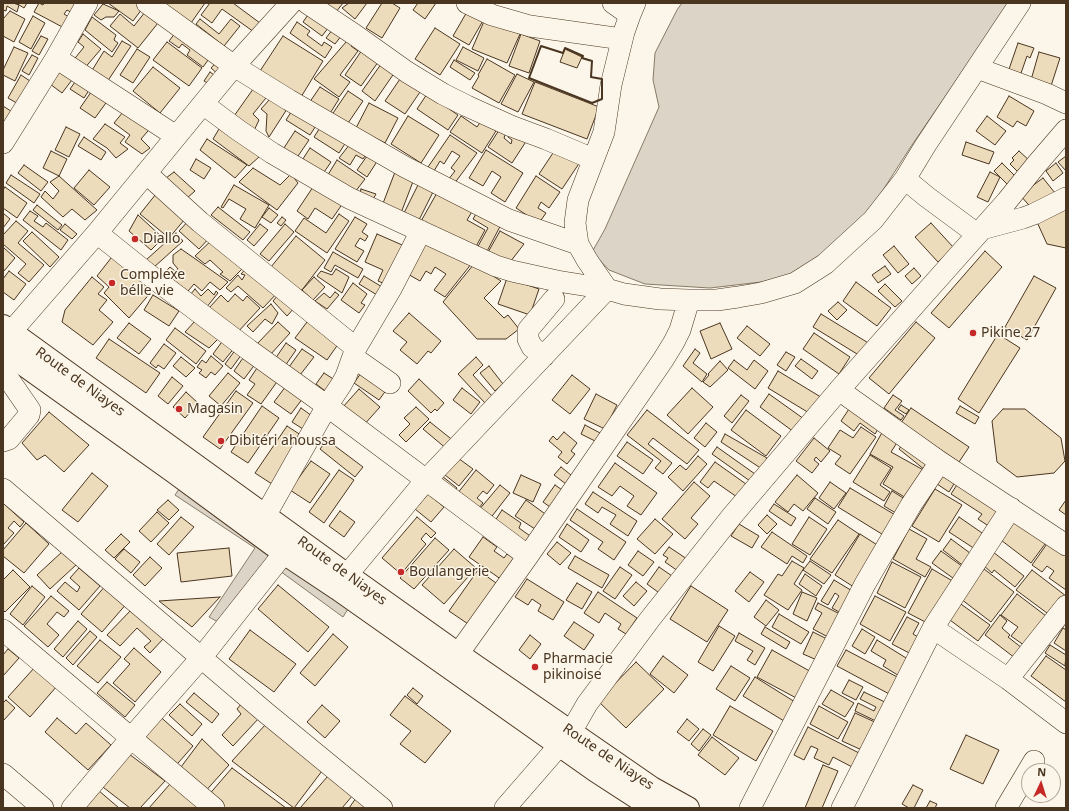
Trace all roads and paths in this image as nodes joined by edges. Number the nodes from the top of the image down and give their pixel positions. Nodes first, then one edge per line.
1 (87, 3) edge
2 (147, 3) edge
3 (291, 3) edge
4 (306, 3) edge
5 (467, 3) edge
6 (1020, 3) edge
7 (626, 7) edge
8 (622, 39) junction
9 (56, 58) junction
10 (234, 66) junction
11 (977, 68) junction
12 (1066, 103) edge
13 (204, 104) junction
14 (1066, 130) edge
15 (176, 136) junction
16 (3, 143) edge
17 (593, 160) junction
18 (146, 173) junction
19 (905, 179) junction
20 (1066, 198) edge
21 (421, 231) junction
22 (980, 231) junction
23 (97, 233) junction
24 (578, 244) junction
25 (607, 289) junction
26 (554, 299) dead end
27 (689, 300) junction
28 (5, 337) edge
29 (354, 352) junction
30 (544, 356) junction
31 (3, 370) edge
32 (390, 383) dead end
33 (839, 390) junction
34 (327, 406) junction
35 (3, 441) edge
36 (940, 462) junction
37 (426, 480) junction
38 (3, 489) edge
39 (1011, 508) junction
40 (265, 516) junction
41 (1066, 545) edge
42 (284, 553) junction
43 (528, 556) junction
44 (347, 575) junction
45 (1066, 606) edge
46 (933, 628) junction
47 (3, 630) edge
48 (458, 654) junction
49 (201, 658) junction
50 (1008, 679) junction
51 (1066, 723) edge
52 (131, 738) junction
53 (565, 738) junction
54 (1034, 761) dead end
55 (3, 774) edge
56 (43, 808) edge
57 (72, 808) edge
58 (214, 808) edge
59 (382, 808) edge
60 (505, 808) edge
61 (653, 808) edge
62 (688, 808) edge
63 (750, 808) edge
64 (842, 808) edge
65 (1006, 808) edge

1 - 9 street
2 - 10 street
3 - 10 street
4 - 17 street
5 - 8 street
6 - 11 street
7 - 8 street
8 - 17 street
9 - 15 street
9 - 16 street
10 - 13 street
10 - 24 street
11 - 12 street
11 - 19 street
13 - 15 street
13 - 21 street
14 - 22 street
15 - 18 street
17 - 24 street
18 - 23 street
18 - 29 street
19 - 22 street
19 - 27 street
20 - 22 street
21 - 25 street
21 - 29 street
22 - 33 street
23 - 28 street
23 - 34 street
24 - 25 street
25 - 27 street
25 - 30 street
26 - 30 street
27 - 43 street
28 - 40 main road, Route de Niayes
28 - 42 main road, Route de Niayes
29 - 32 street
29 - 34 street
30 - 37 street
31 - 35 street
33 - 36 street
33 - 53 street
34 - 37 street
34 - 40 street
36 - 39 street
36 - 63 street
37 - 43 street
37 - 44 street
38 - 49 street
39 - 41 street
39 - 46 street
40 - 44 main road, Route de Niayes
42 - 49 street
42 - 53 main road, Route de Niayes
43 - 48 street
44 - 48 main road, Route de Niayes
45 - 50 street
46 - 50 street
46 - 64 street
47 - 52 street
48 - 53 main road, Route de Niayes
49 - 52 street
49 - 59 street
50 - 51 street
52 - 57 street
52 - 58 street
53 - 60 street
53 - 61 main road, Route de Niayes
53 - 62 main road, Route de Niayes
54 - 65 street
55 - 56 street

